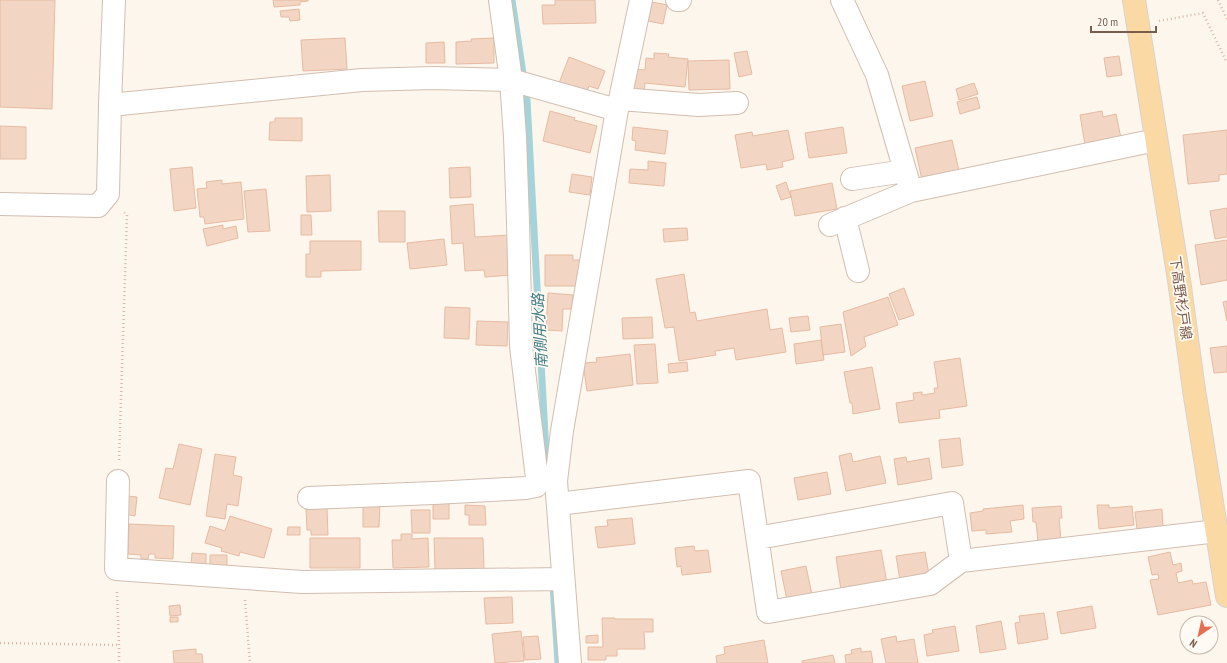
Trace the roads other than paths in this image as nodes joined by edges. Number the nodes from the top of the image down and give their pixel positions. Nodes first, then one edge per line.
1 (114, 0) edge
2 (500, 0) edge
3 (640, 0) edge
4 (677, 0) edge
5 (680, 0) edge
6 (842, 0) edge
7 (1134, 0) edge
8 (511, 80) junction
9 (737, 104) dead end
10 (110, 105) junction
11 (618, 105) junction
12 (1156, 140) junction
13 (852, 179) dead end
14 (908, 181) junction
15 (0, 204) edge
16 (858, 271) dead end
17 (547, 479) junction
18 (118, 480) road end
19 (309, 498) dead end
20 (558, 504) junction
21 (1220, 524) edge
22 (758, 538) junction
23 (961, 561) junction
24 (563, 579) junction
25 (1227, 596) edge
26 (570, 663) edge

1 - 10 street
2 - 8 street
3 - 11 street
4 - 5 street
6 - 14 street
7 - 12 main road, 下高野杉戸線
8 - 10 street
8 - 11 street
8 - 17 street
9 - 11 street
10 - 15 street
11 - 17 street
12 - 14 street
12 - 21 main road, 下高野杉戸線
13 - 14 street
14 - 16 street
17 - 19 street
17 - 20 street
18 - 24 street
20 - 22 street
20 - 24 street
21 - 23 street
21 - 25 main road, 下高野杉戸線
22 - 23 street
22 - 23 street
24 - 26 street

